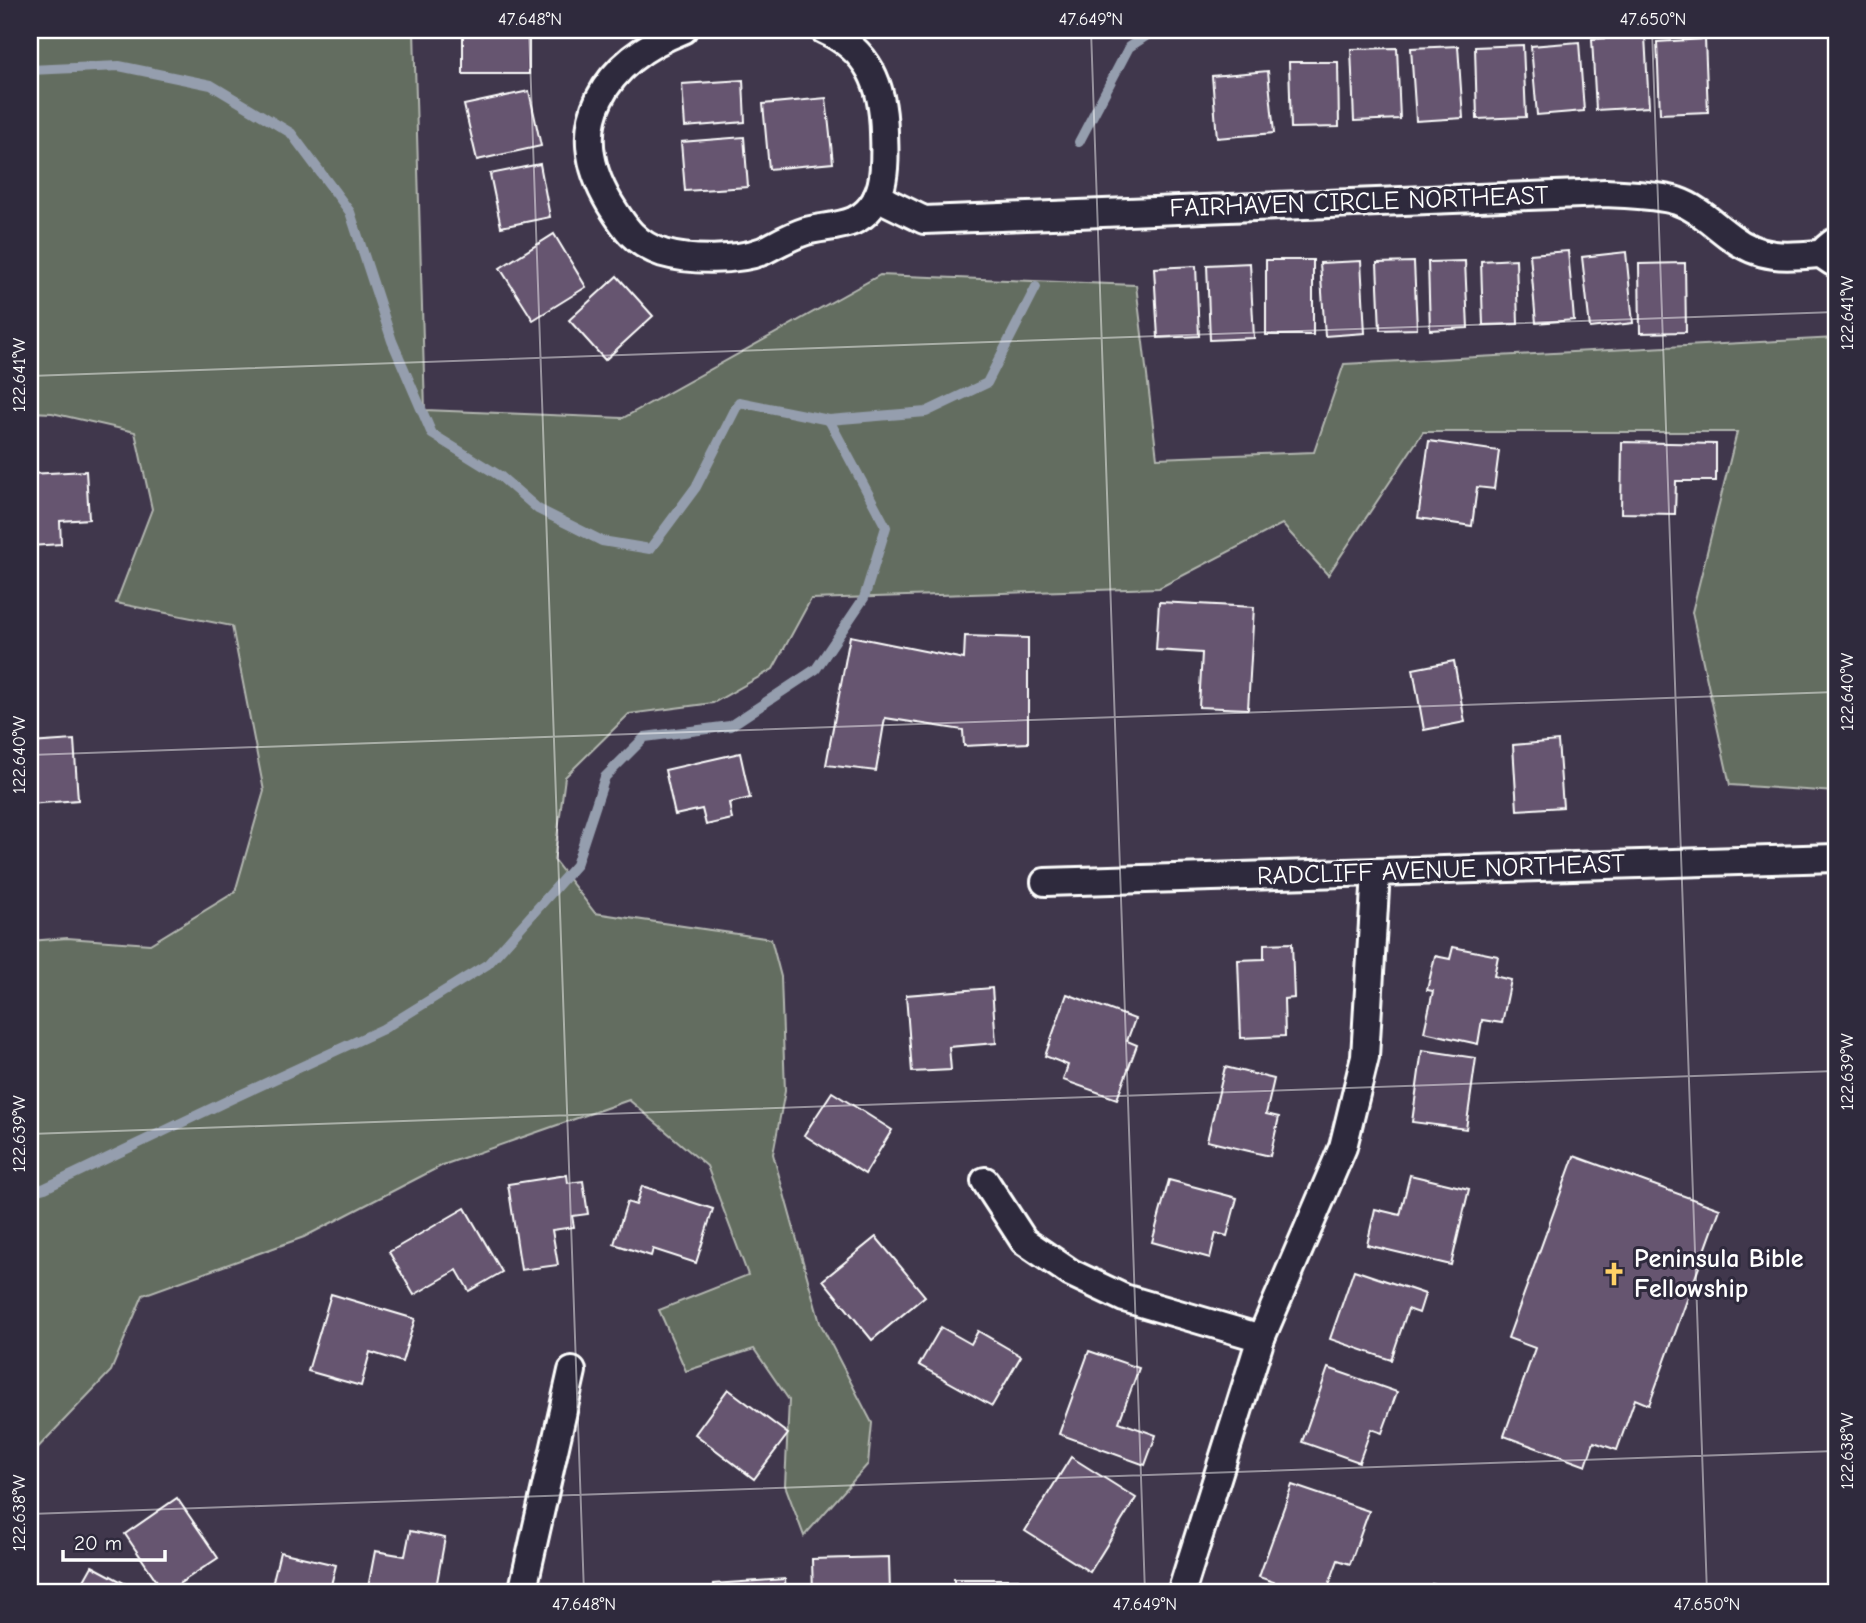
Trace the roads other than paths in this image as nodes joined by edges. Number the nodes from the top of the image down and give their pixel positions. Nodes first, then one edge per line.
1 (683, 30) edge
2 (824, 30) edge
3 (877, 197) junction
4 (1834, 253) edge
5 (1836, 858) edge
6 (1376, 872) junction
7 (1045, 882) dead end
8 (985, 1181) dead end
9 (1261, 1338) junction
10 (572, 1371) dead end
11 (522, 1593) edge
12 (1181, 1593) edge

1 - 3 street
2 - 3 street
3 - 4 street, FAIRHAVEN CIRCLE NORTHEAST
5 - 6 street, RADCLIFF AVENUE NORTHEAST
6 - 7 street, RADCLIFF AVENUE NORTHEAST
6 - 9 street
8 - 9 street
9 - 12 street
10 - 11 street

